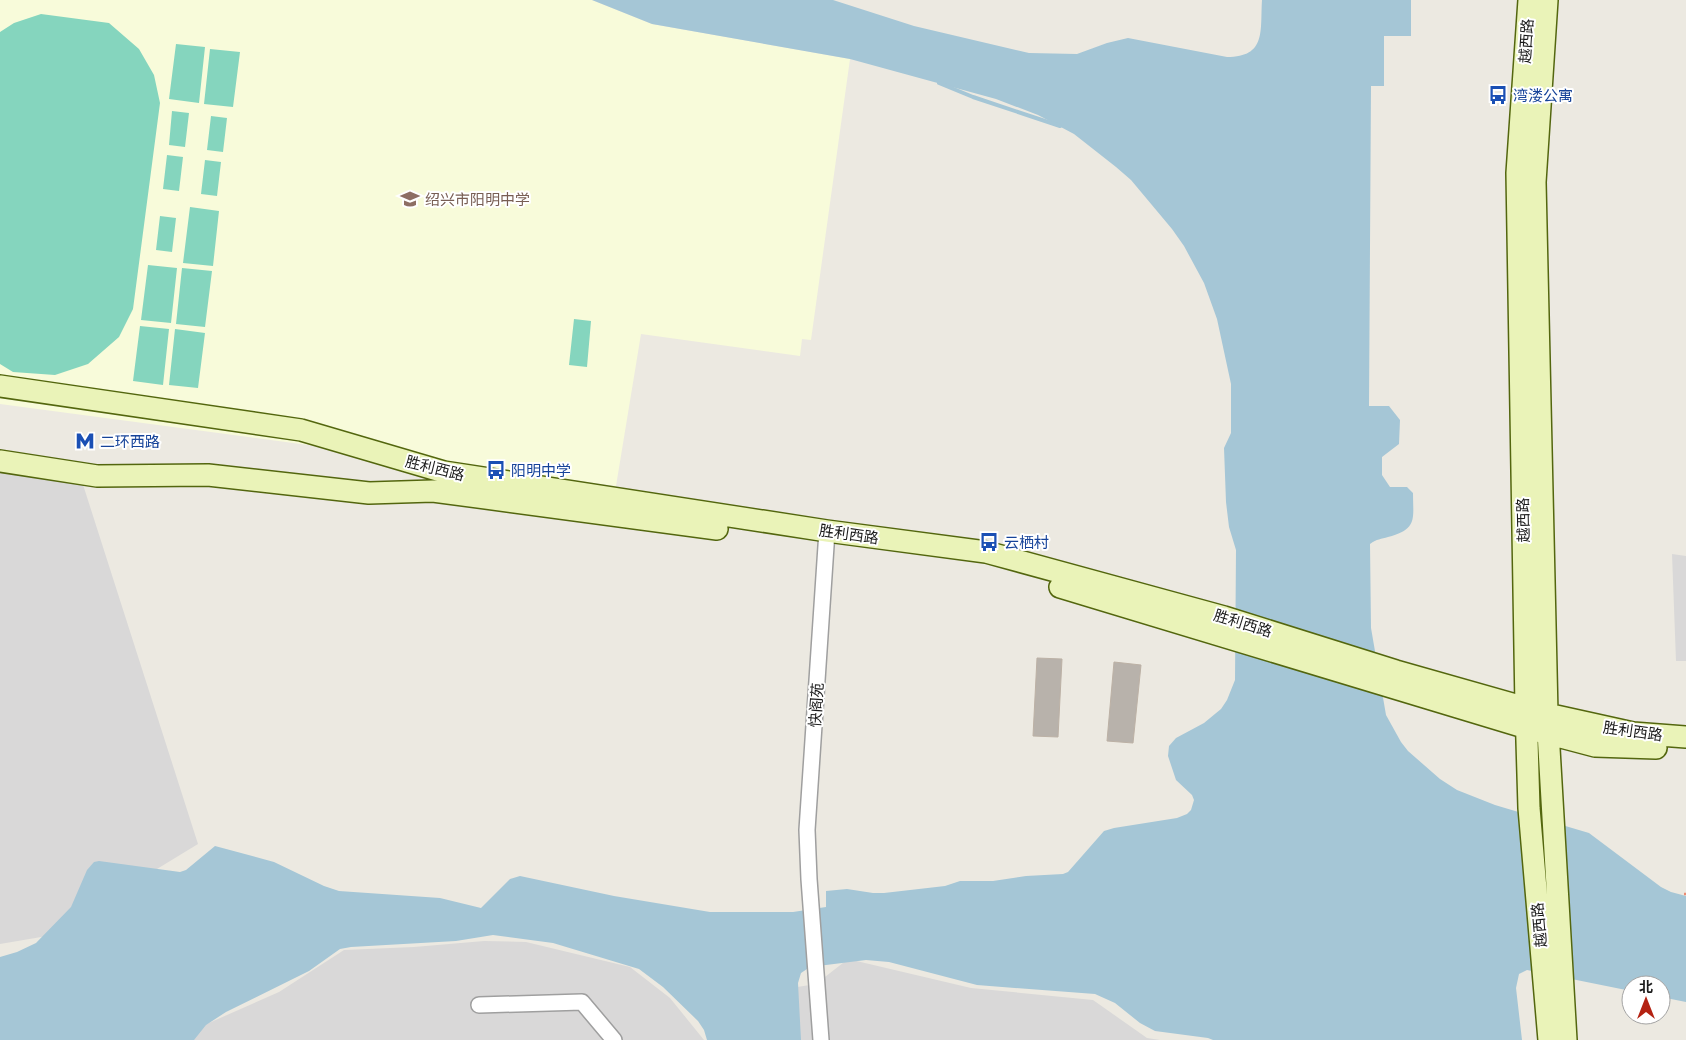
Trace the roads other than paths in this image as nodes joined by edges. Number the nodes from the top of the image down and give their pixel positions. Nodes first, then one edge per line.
1 (1529, 0) edge
2 (1547, 0) edge
3 (0, 386) edge
4 (0, 461) edge
5 (826, 537) junction
6 (1526, 718) junction
7 (1547, 724) junction
8 (1686, 737) edge
9 (1686, 748) edge
10 (479, 1005) dead end
11 (1556, 1016) junction
12 (614, 1040) edge
13 (821, 1040) edge
14 (1549, 1040) edge
15 (1566, 1040) edge

1 - 6 main road, 越西路
2 - 7 main road, 越西路
3 - 5 main road, 胜利西路
4 - 5 main road, 胜利西路
5 - 6 main road, 胜利西路
5 - 13 street, 快阁苑
6 - 7 main road, 胜利西路
6 - 11 main road, 越西路
7 - 8 main road, 胜利西路
7 - 9 main road, 胜利西路
7 - 11 main road, 越西路
10 - 12 street
11 - 14 main road, 越西路
11 - 15 main road, 越西路

